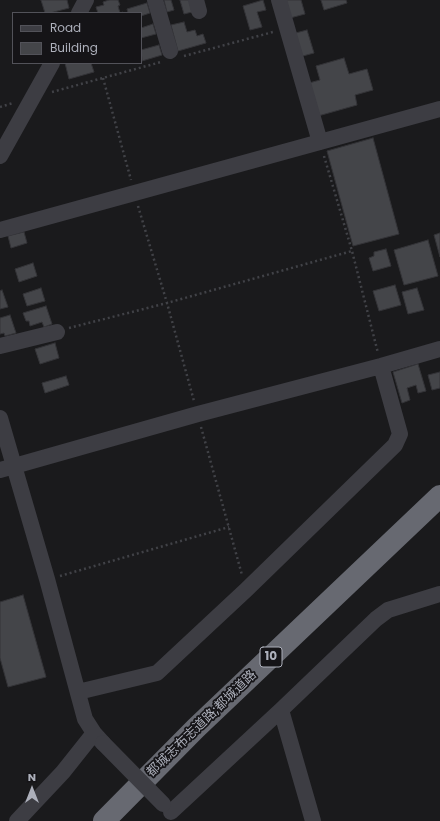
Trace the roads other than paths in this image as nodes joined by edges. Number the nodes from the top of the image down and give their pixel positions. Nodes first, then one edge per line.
1 (86, 0) edge
2 (155, 0) edge
3 (279, 0) edge
4 (80, 12) edge
5 (170, 51) dead end
6 (51, 64) edge
7 (440, 109) edge
8 (320, 142) junction
9 (0, 156) edge
10 (0, 230) edge
11 (57, 332) road end
12 (0, 346) edge
13 (440, 349) edge
14 (381, 366) junction
15 (0, 418) edge
16 (7, 468) edge
17 (440, 496) edge
18 (440, 594) edge
19 (78, 692) junction
20 (281, 710) junction
21 (99, 738) junction
22 (166, 812) edge
23 (17, 821) edge
24 (104, 821) edge
25 (313, 821) edge

1 - 4 street
2 - 5 street
3 - 8 street
6 - 9 street
7 - 8 street
8 - 10 street
11 - 12 street
13 - 14 street
14 - 16 street
14 - 19 street
15 - 16 street
16 - 19 street
17 - 24 highway, 都城志布志道路;都城道路 / 10
18 - 20 street
19 - 21 street
20 - 22 street
20 - 25 street
21 - 22 street, bridge
21 - 23 street

